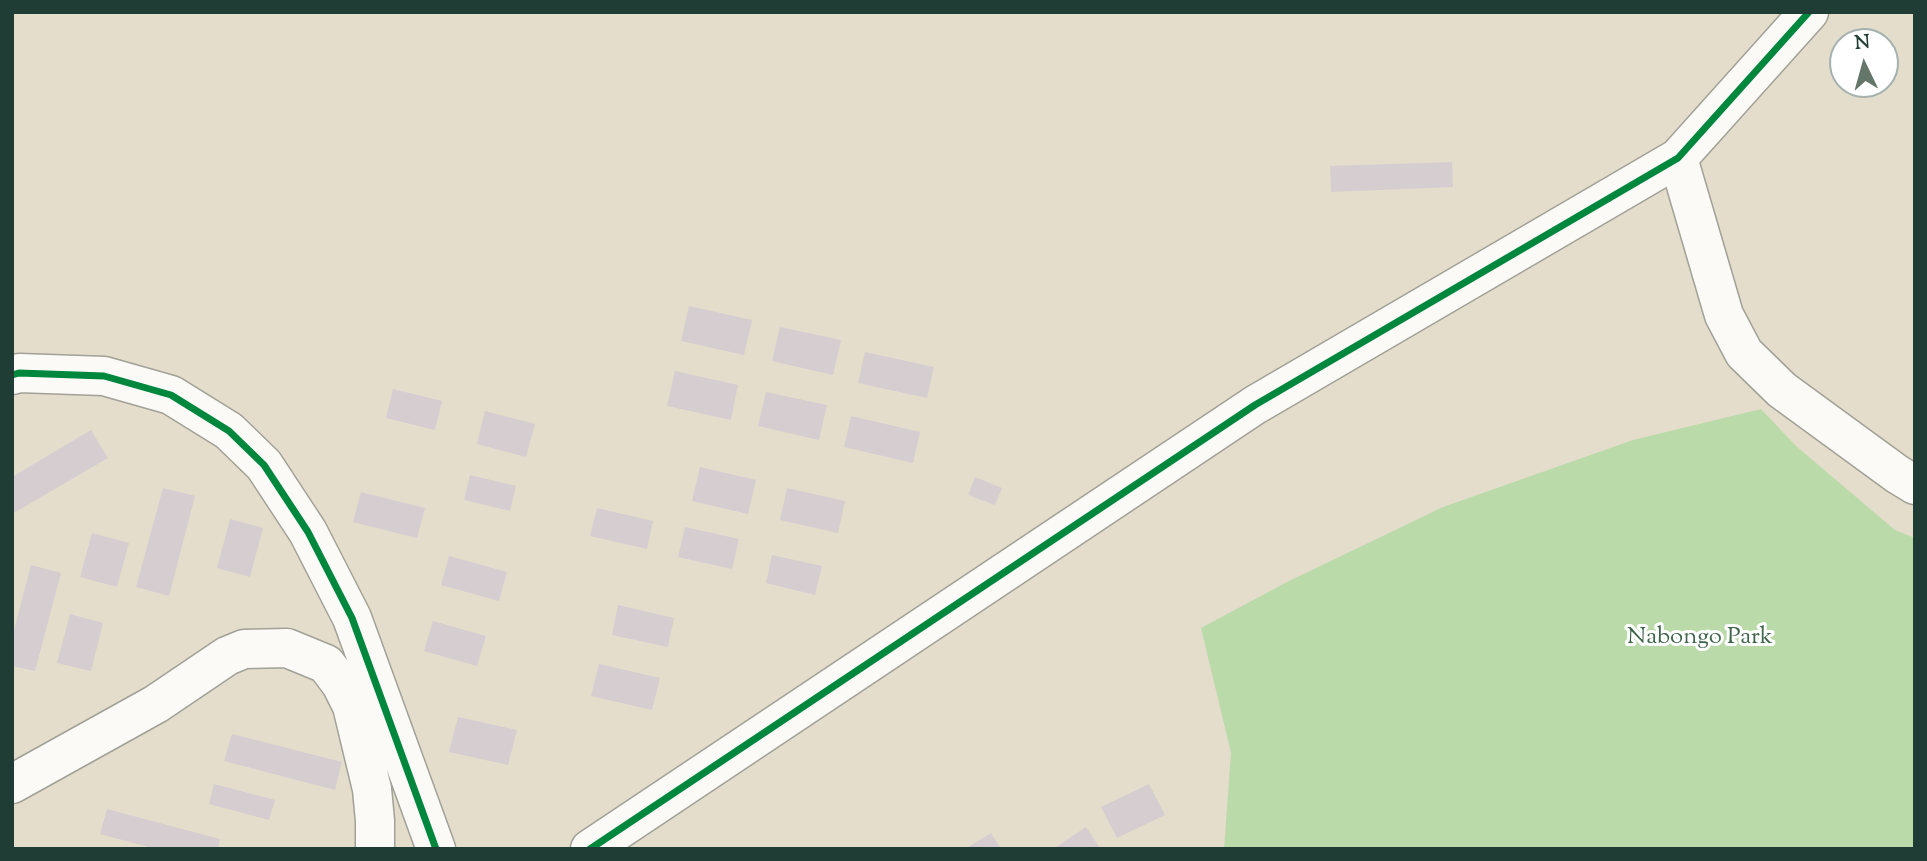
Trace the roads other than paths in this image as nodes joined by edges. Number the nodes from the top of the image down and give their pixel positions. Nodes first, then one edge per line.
1 (1809, 12) edge
2 (1678, 159) junction
3 (12, 375) edge
4 (1915, 485) edge
5 (12, 784) edge
6 (375, 849) edge
7 (436, 849) edge
8 (590, 849) edge

1 - 2 street
2 - 4 street
2 - 8 street
3 - 7 street
5 - 6 street

